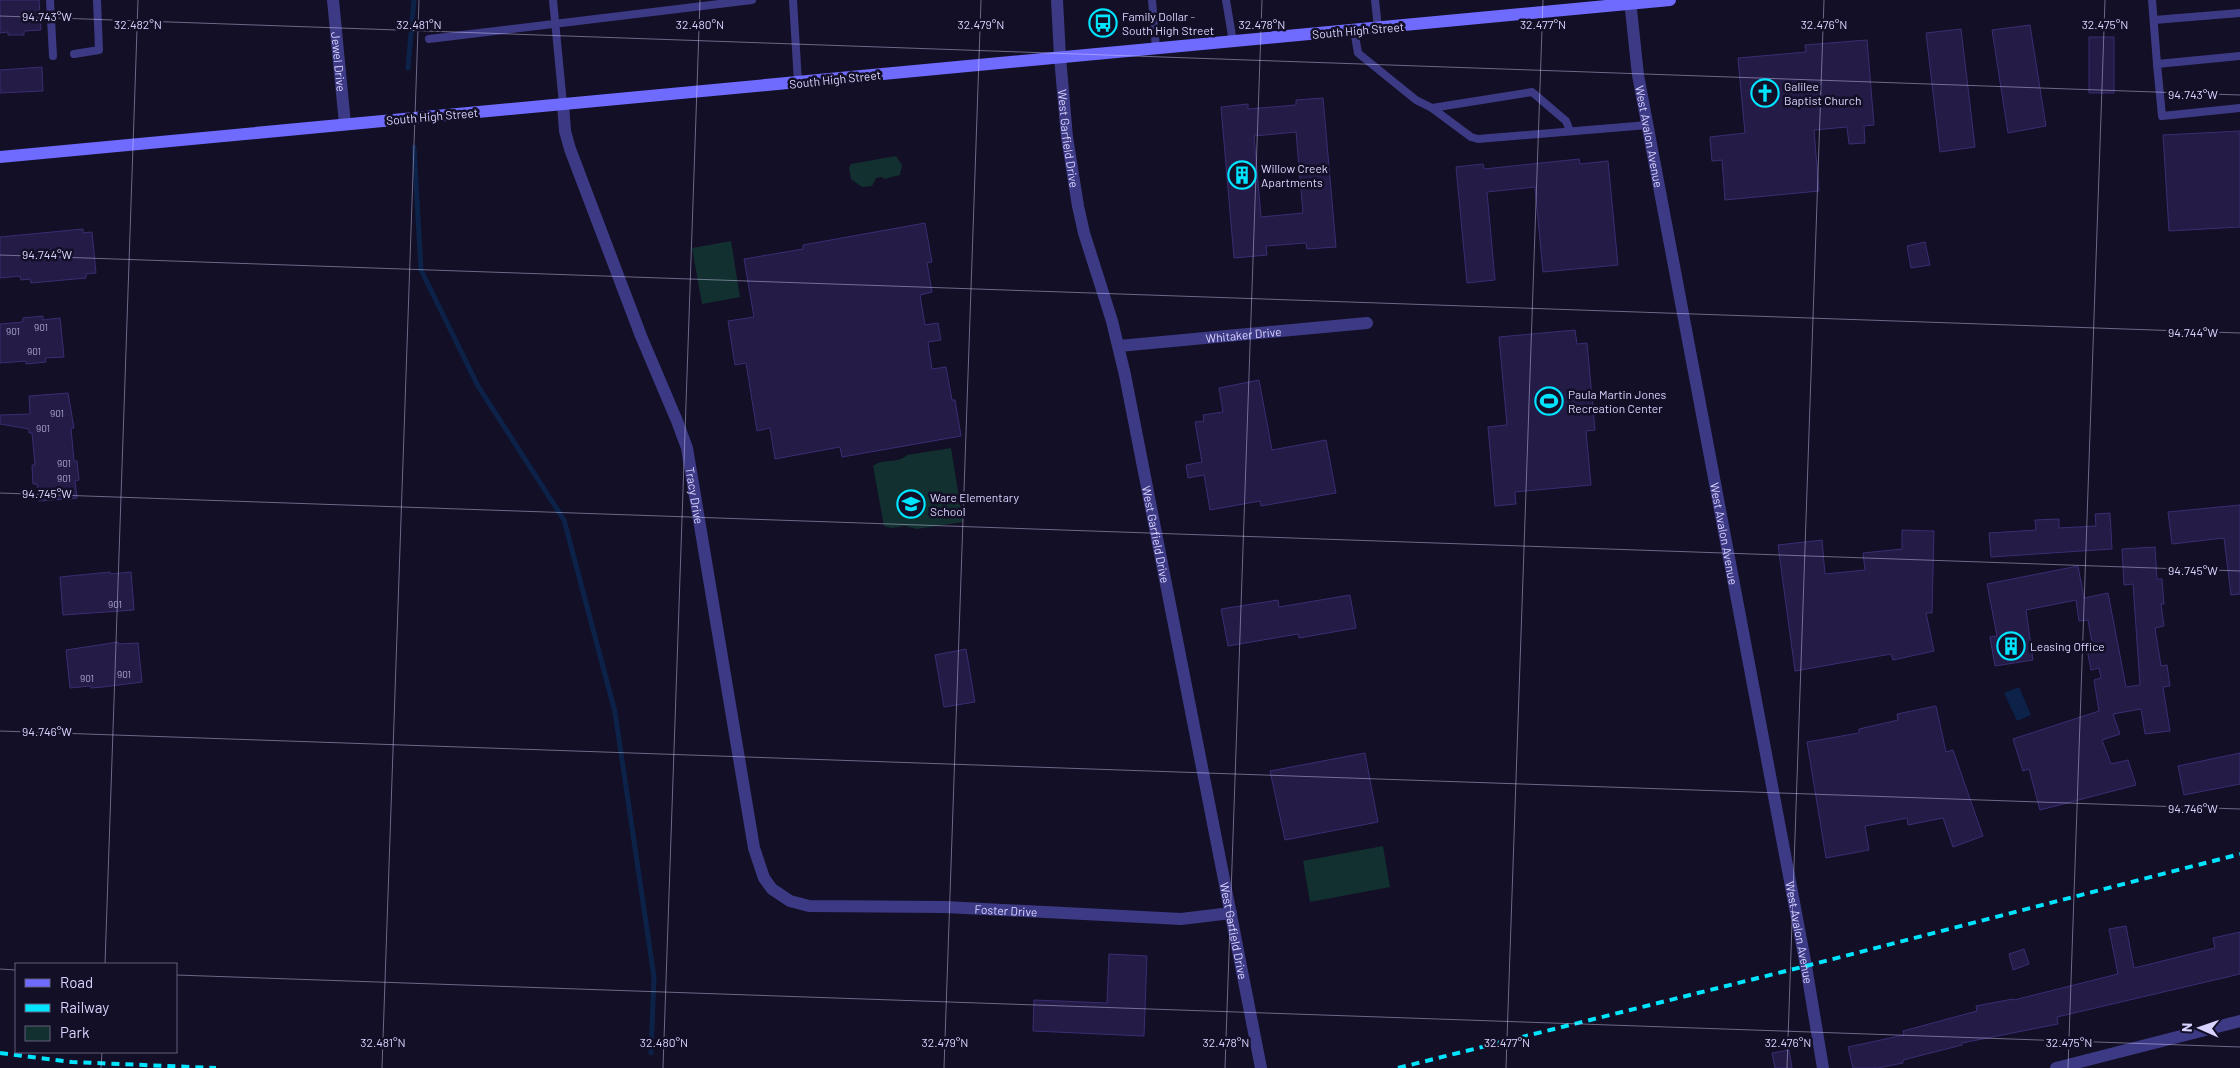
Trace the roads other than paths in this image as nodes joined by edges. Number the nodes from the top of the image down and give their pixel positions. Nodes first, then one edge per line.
1 (50, 0) edge
2 (97, 0) edge
3 (333, 0) edge
4 (554, 0) edge
5 (752, 0) edge
6 (793, 0) edge
7 (1057, 0) edge
8 (1152, 0) edge
9 (1226, 0) edge
10 (1375, 0) edge
11 (1670, 0) edge
12 (2152, 0) edge
13 (1630, 2) edge
14 (2240, 13) edge
15 (2154, 20) junction
16 (556, 25) junction
17 (1378, 28) junction
18 (1354, 30) junction
19 (429, 39) dead end
20 (1233, 42) junction
21 (1156, 49) junction
22 (74, 54) dead end
23 (53, 56) dead end
24 (2240, 56) edge
25 (1060, 57) junction
26 (2157, 64) junction
27 (798, 82) junction
28 (563, 104) junction
29 (1432, 108) junction
30 (2240, 108) edge
31 (345, 124) junction
32 (1648, 125) junction
33 (1570, 132) junction
34 (0, 157) edge
35 (1368, 323) dead end
36 (1119, 346) junction
37 (783, 897) joint
38 (1230, 913) junction
39 (2240, 1021) edge
40 (1261, 1068) edge
41 (1823, 1068) edge
42 (2060, 1068) edge

1 - 23 lane
2 - 22 lane
3 - 31 street, Jewel Drive
4 - 16 lane
5 - 16 lane
6 - 27 lane
7 - 25 street, West Garfield Drive
8 - 21 lane
9 - 20 lane
10 - 17 lane
11 - 13 main road, South High Street
12 - 15 lane
13 - 17 main road, South High Street
13 - 32 street, West Avalon Avenue
14 - 15 lane
15 - 26 lane
16 - 19 lane
16 - 28 lane
17 - 18 main road, South High Street
18 - 20 main road, South High Street
18 - 29 lane
20 - 21 main road, South High Street
21 - 25 main road, South High Street
24 - 26 lane
25 - 27 main road, South High Street
25 - 36 street, West Garfield Drive
26 - 30 lane
27 - 28 main road, South High Street
28 - 31 main road, South High Street
28 - 37 street, Tracy Drive
29 - 33 lane
29 - 33 lane
31 - 34 main road, South High Street
32 - 33 lane
32 - 41 street, West Avalon Avenue
35 - 36 street, Whitaker Drive
36 - 38 street, West Garfield Drive
37 - 38 street, Foster Drive
38 - 40 street, West Garfield Drive
39 - 42 street

